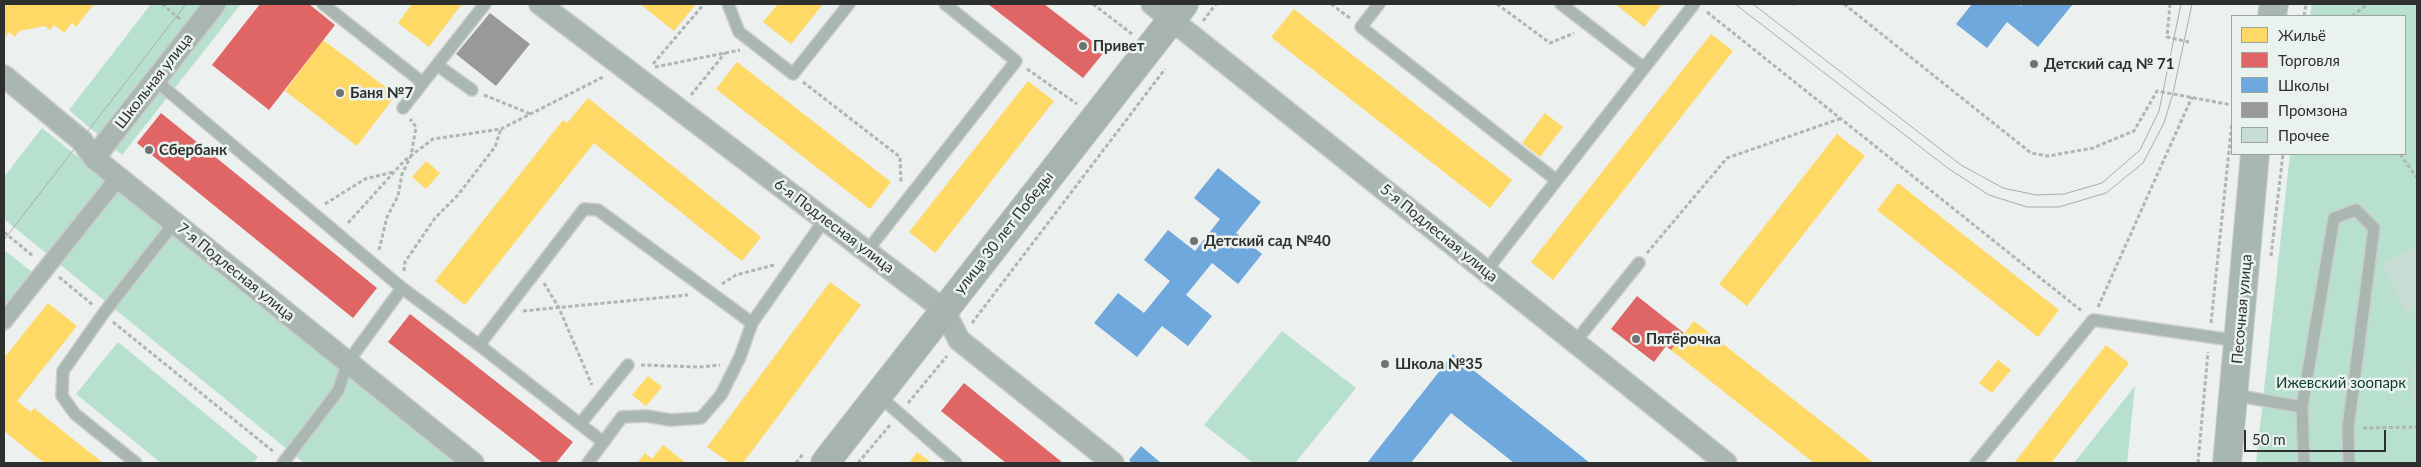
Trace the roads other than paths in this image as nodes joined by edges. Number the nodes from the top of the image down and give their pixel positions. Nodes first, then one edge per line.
1 (215, 4) edge
2 (323, 4) edge
3 (485, 4) edge
4 (728, 4) edge
5 (849, 4) edge
6 (945, 4) edge
7 (1379, 4) edge
8 (1561, 4) edge
9 (548, 6) edge
10 (1699, 7) edge
11 (1175, 16) edge
12 (437, 65) junction
13 (1644, 68) junction
14 (4, 76) edge
15 (155, 80) junction
16 (423, 82) junction
17 (472, 90) road end
18 (403, 108) road end
19 (2255, 155) edge
20 (94, 158) junction
21 (118, 178) junction
22 (1556, 180) junction
23 (825, 219) junction
24 (174, 223) junction
25 (867, 251) junction
26 (1639, 264) road end
27 (1486, 271) junction
28 (402, 288) junction
29 (944, 310) junction
30 (4, 321) edge
31 (752, 323) junction
32 (2239, 341) junction
33 (1575, 342) junction
34 (479, 345) junction
35 (348, 362) junction
36 (628, 365) road end
37 (878, 395) junction
38 (2234, 395) junction
39 (2302, 407) junction
40 (580, 424) junction
41 (604, 442) junction
42 (284, 462) edge
43 (136, 463) edge
44 (473, 463) edge
45 (588, 463) edge
46 (825, 463) edge
47 (956, 463) edge
48 (1113, 463) edge
49 (1726, 463) edge
50 (1976, 463) edge
51 (2227, 463) edge
52 (2304, 463) edge
53 (2348, 463) edge

1 - 15 street, Школьная улица
2 - 16 lane
3 - 12 lane
4 - 5 lane
6 - 25 lane
7 - 22 lane
8 - 13 lane
9 - 23 street, 6-я Подлесная улица
10 - 13 lane
11 - 27 street, 5-я Подлесная улица
11 - 29 main road, улица 30 лет Победы
12 - 16 lane
12 - 17 lane
13 - 22 lane
14 - 20 street, 7-я Подлесная улица
15 - 20 street, Школьная улица
15 - 28 lane
16 - 18 lane
19 - 32 main road, Песочная улица
20 - 21 street, 7-я Подлесная улица
21 - 24 street, 7-я Подлесная улица
21 - 30 street
22 - 27 lane
23 - 25 street, 6-я Подлесная улица
23 - 31 lane
24 - 35 street, 7-я Подлесная улица
24 - 43 lane
25 - 29 street, 6-я Подлесная улица
26 - 33 lane
27 - 33 street, 5-я Подлесная улица
28 - 34 lane
28 - 35 lane
29 - 37 main road, улица 30 лет Победы
29 - 48 street, 6-я Подлесная улица
31 - 34 lane
31 - 41 lane
32 - 38 main road, Песочная улица
32 - 50 lane
33 - 49 street, 5-я Подлесная улица
34 - 40 lane
35 - 42 lane
35 - 44 street, 7-я Подлесная улица
36 - 40 lane
37 - 46 main road, улица 30 лет Победы
37 - 47 lane
38 - 39 lane
38 - 51 main road, Песочная улица
39 - 52 lane
39 - 53 lane
40 - 41 lane
41 - 45 lane

